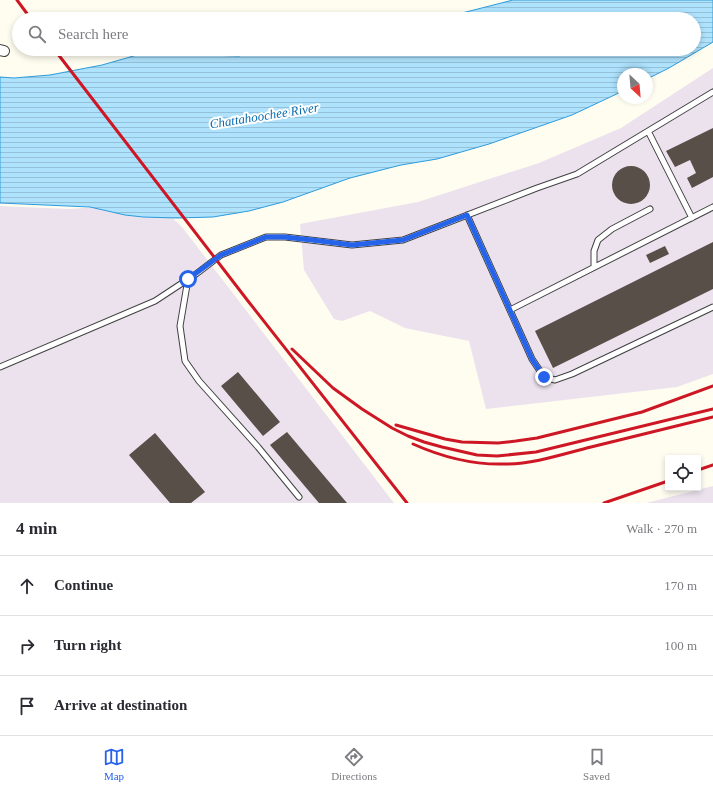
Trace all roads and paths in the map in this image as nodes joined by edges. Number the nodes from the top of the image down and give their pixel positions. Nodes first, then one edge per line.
1 (713, 92) edge
2 (648, 131) junction
3 (713, 207) edge
4 (650, 209) dead end
5 (467, 215) junction
6 (692, 218) junction
7 (594, 267) junction
8 (188, 279) junction
9 (713, 307) edge
10 (510, 310) junction
11 (0, 367) edge
12 (299, 497) dead end

1 - 2 lane
2 - 5 lane
2 - 6 lane
3 - 6 lane
4 - 7 lane
5 - 8 lane
5 - 10 lane
6 - 7 lane
7 - 10 lane
8 - 11 lane
8 - 12 lane
9 - 10 lane

